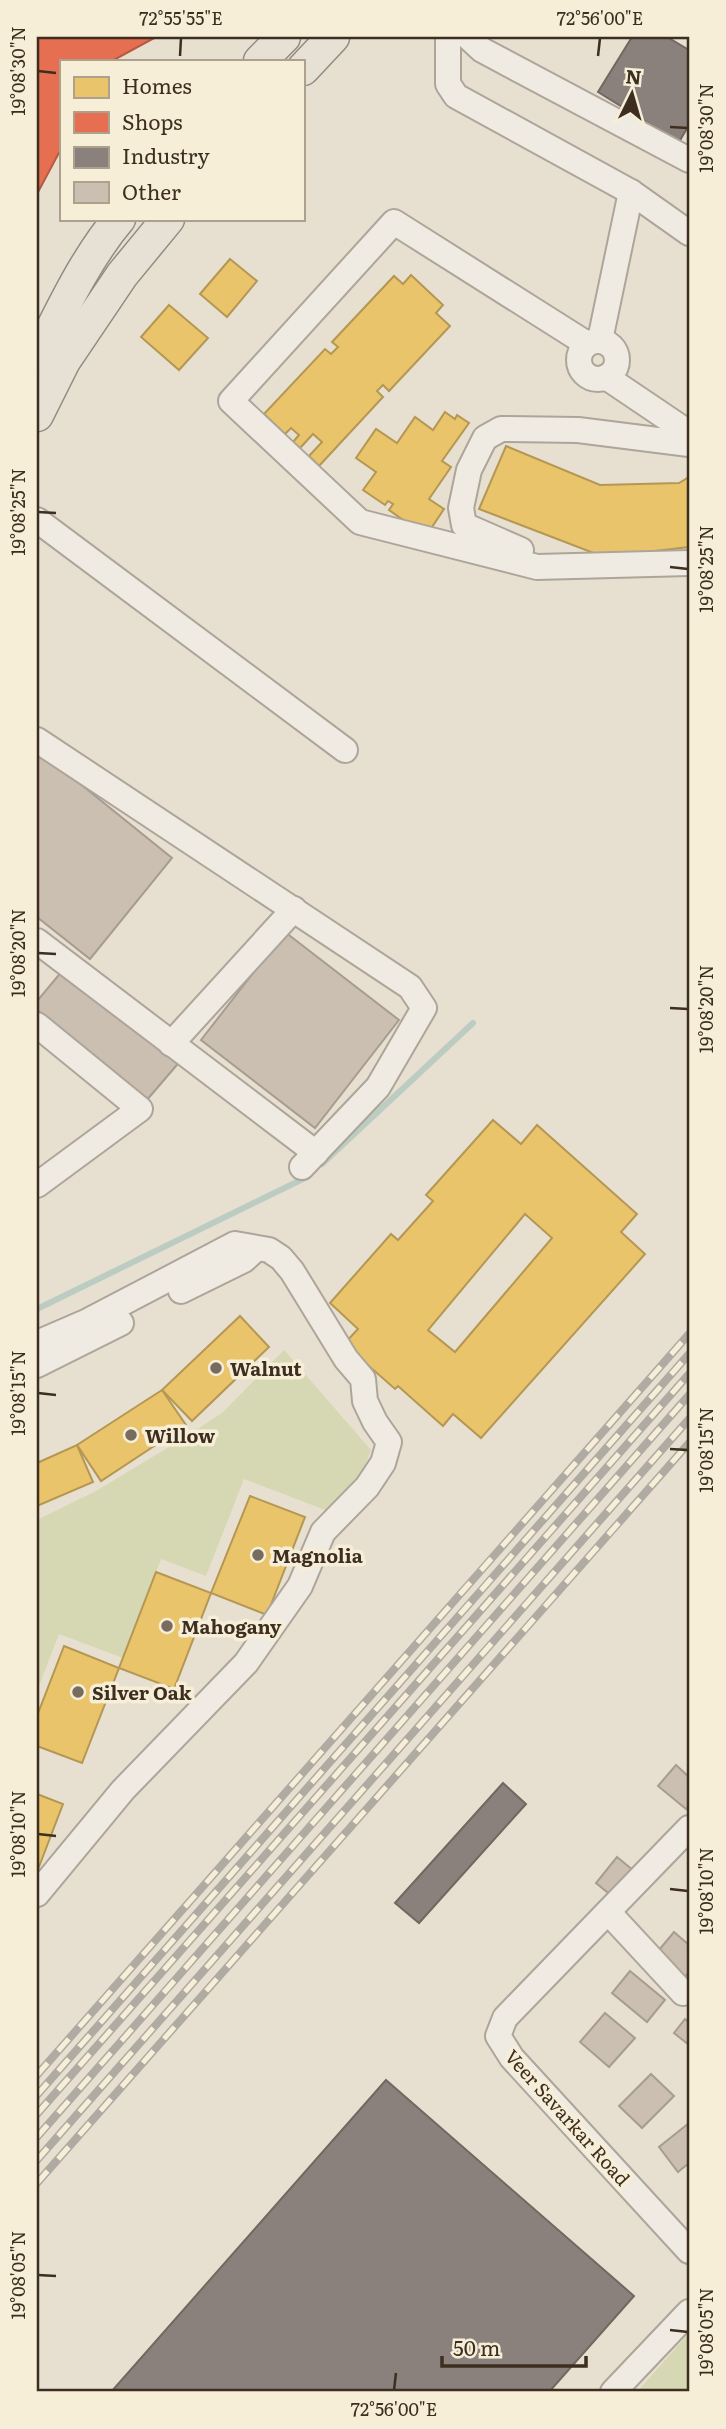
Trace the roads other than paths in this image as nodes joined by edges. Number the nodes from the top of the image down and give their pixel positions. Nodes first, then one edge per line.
1 (284, 37) edge
2 (333, 37) edge
3 (447, 37) edge
4 (468, 37) edge
5 (261, 60) edge
6 (304, 68) edge
7 (689, 160) edge
8 (631, 191) junction
9 (167, 220) edge
10 (110, 223) edge
11 (689, 233) edge
12 (41, 342) edge
13 (593, 342) junction
14 (37, 415) edge
15 (689, 430) edge
16 (689, 444) edge
17 (37, 520) edge
18 (689, 563) edge
19 (556, 566) junction
20 (37, 740) edge
21 (345, 750) dead end
22 (294, 909) junction
23 (37, 941) edge
24 (37, 1025) edge
25 (171, 1044) junction
26 (37, 1185) edge
27 (76, 1336) junction
28 (37, 1343) edge
29 (37, 1364) edge
30 (689, 1828) edge
31 (37, 1894) edge
32 (607, 1912) junction
33 (683, 1993) dead end
34 (689, 2251) edge
35 (689, 2312) edge
36 (613, 2392) edge

1 - 5 main road
2 - 6 main road
3 - 8 street
4 - 7 street
8 - 11 street
8 - 13 street
9 - 14 main road
10 - 12 main road
13 - 15 street
13 - 19 street
16 - 19 street
17 - 21 street
18 - 19 street
20 - 22 street
22 - 25 street
22 - 25 street
23 - 25 street
24 - 26 street
27 - 28 street
27 - 29 street
27 - 31 street
30 - 32 street, Veer Savarkar Road
32 - 33 street
32 - 34 street, Veer Savarkar Road
35 - 36 street

